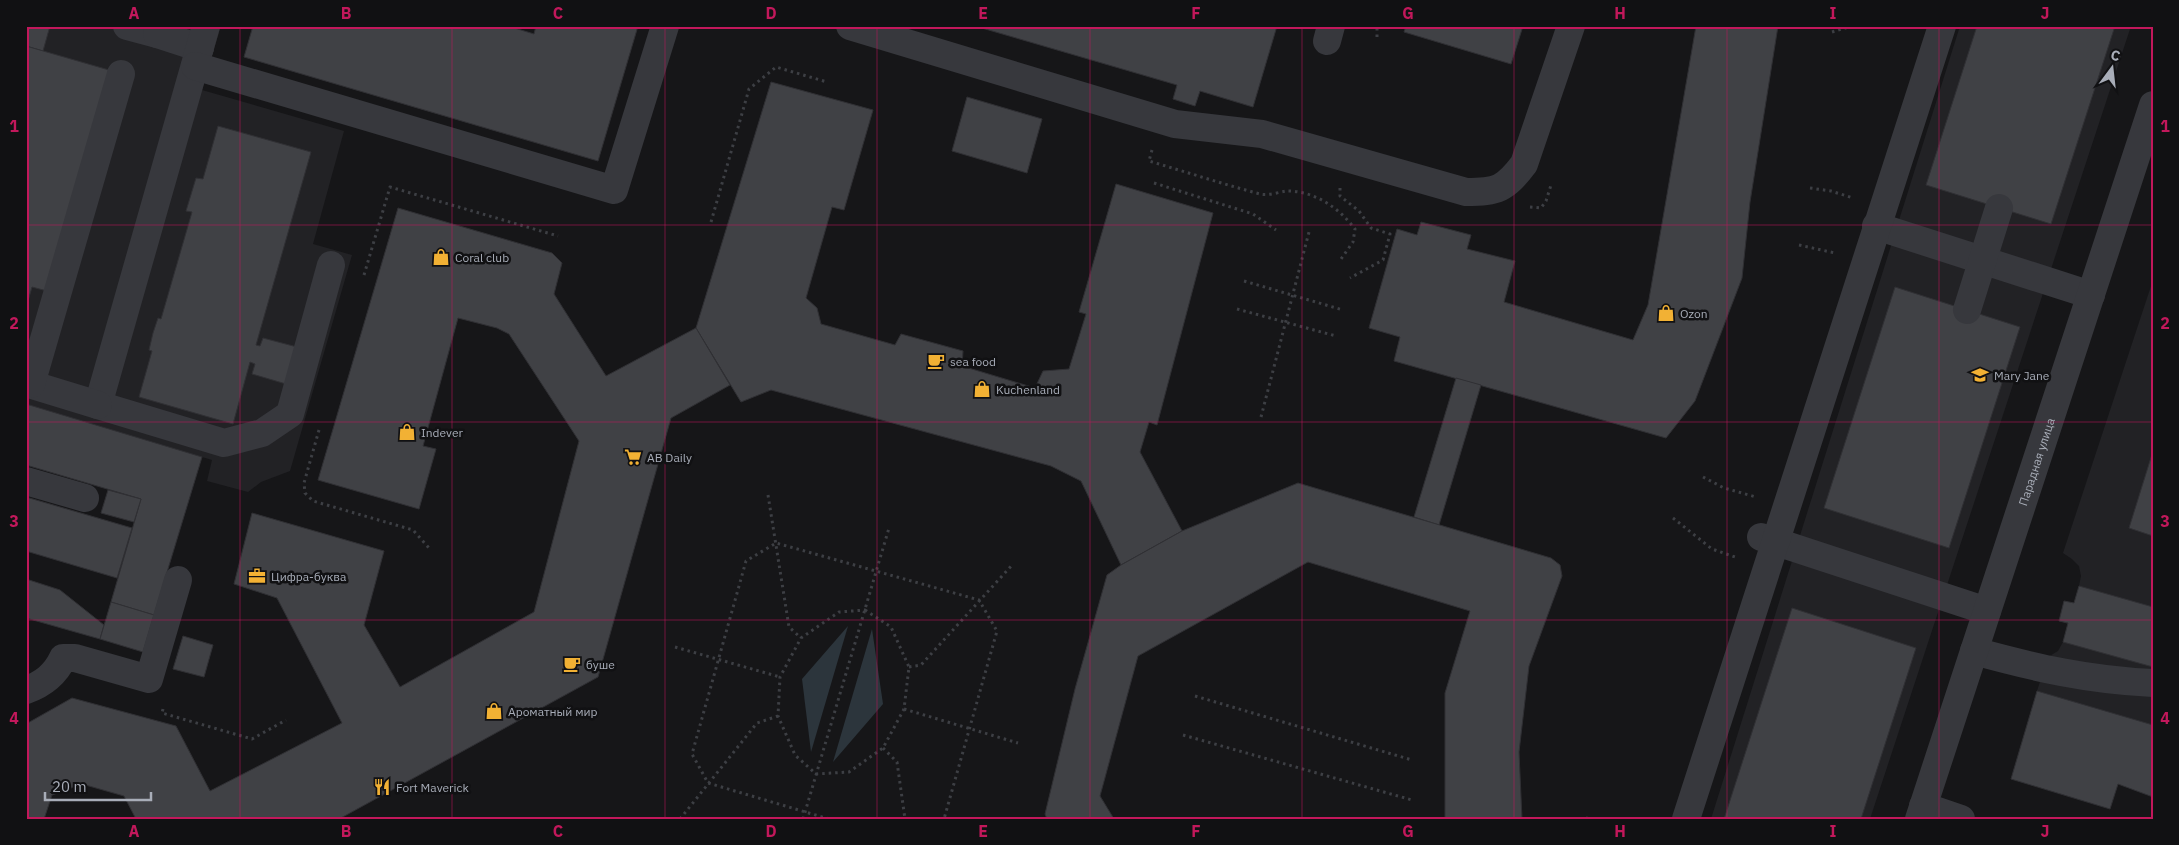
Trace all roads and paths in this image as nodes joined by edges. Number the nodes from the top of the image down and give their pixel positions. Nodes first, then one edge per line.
1 (128, 26) edge
2 (665, 26) edge
3 (850, 26) edge
4 (1377, 26) edge
5 (1571, 26) edge
6 (1852, 26) edge
7 (1942, 26) edge
8 (158, 30) edge
9 (1832, 32) dead end
10 (1377, 37) dead end
11 (200, 47) edge
12 (121, 74) dead end
13 (827, 82) dead end
14 (2153, 105) edge
15 (1154, 142) dead end
16 (1154, 184) dead end
17 (1810, 188) dead end
18 (1841, 195) dead end
19 (1346, 200) dead end
20 (1546, 201) dead end
21 (1526, 207) dead end
22 (1999, 208) dead end
23 (711, 222) dead end
24 (1276, 230) dead end
25 (1870, 231) junction
26 (1309, 232) dead end
27 (558, 236) dead end
28 (1799, 245) dead end
29 (1828, 252) dead end
30 (1341, 259) dead end
31 (1983, 260) junction
32 (331, 265) dead end
33 (1350, 278) dead end
34 (1244, 281) dead end
35 (362, 282) dead end
36 (1293, 295) junction
37 (2091, 295) junction
38 (1236, 309) dead end
39 (1342, 310) dead end
40 (1967, 310) dead end
41 (1286, 322) junction
42 (1336, 336) dead end
43 (28, 384) edge
44 (98, 405) junction
45 (1260, 417) dead end
46 (321, 424) dead end
47 (1703, 478) dead end
48 (26, 481) edge
49 (1744, 493) dead end
50 (768, 494) dead end
51 (85, 498) dead end
52 (1673, 518) dead end
53 (889, 528) dead end
54 (1768, 538) junction
55 (776, 543) junction
56 (428, 548) dead end
57 (1727, 554) dead end
58 (1013, 564) dead end
59 (876, 572) junction
60 (178, 580) dead end
61 (979, 600) junction
62 (865, 610) junction
63 (1988, 611) junction
64 (801, 638) junction
65 (675, 647) dead end
66 (1974, 651) junction
67 (719, 659) junction
68 (909, 667) junction
69 (780, 677) junction
70 (2153, 683) edge
71 (26, 690) edge
72 (1195, 696) dead end
73 (164, 707) dead end
74 (904, 709) junction
75 (778, 716) junction
76 (286, 720) dead end
77 (970, 729) junction
78 (1184, 735) dead end
79 (1018, 743) dead end
80 (884, 748) junction
81 (1412, 760) dead end
82 (816, 774) junction
83 (708, 784) junction
84 (1412, 800) dead end
85 (805, 812) junction
86 (1921, 813) edge
87 (1586, 818) edge
88 (680, 819) edge
89 (803, 819) edge
90 (829, 819) edge
91 (905, 819) edge
92 (944, 819) edge
93 (1591, 819) edge
94 (1686, 819) edge
95 (1961, 819) edge

1 - 8 street
2 - 11 street
3 - 5 street
4 - 10 path
6 - 9 path
7 - 25 street
8 - 11 street
11 - 44 street
12 - 43 street
13 - 23 path
14 - 37 street, Парадная улица
15 - 30 path
16 - 24 path
17 - 18 path
19 - 33 path
20 - 21 path
22 - 31 street
25 - 31 street
25 - 54 street
26 - 36 path
27 - 35 path
28 - 29 path
31 - 37 street
31 - 40 street
32 - 44 street
34 - 36 path
36 - 39 path
36 - 41 path
37 - 63 street, Парадная улица
38 - 41 path
41 - 42 path
41 - 45 path
43 - 44 street
46 - 56 path
47 - 49 path
48 - 51 street
50 - 55 path
52 - 57 path
53 - 59 path
54 - 63 street
54 - 94 street
55 - 59 path
55 - 64 path
55 - 67 path
58 - 61 path
59 - 61 path
59 - 62 path
60 - 71 street
61 - 68 path
61 - 77 path
62 - 64 path
62 - 68 path
62 - 82 path
63 - 66 street, Парадная улица
64 - 69 path
65 - 67 path
66 - 70 street
66 - 86 street, Парадная улица
67 - 69 path
67 - 83 path
68 - 74 path
69 - 75 path
72 - 81 path
73 - 76 path
74 - 77 path
74 - 80 path
75 - 82 path
75 - 83 path
77 - 79 path
77 - 92 path
78 - 84 path
80 - 82 path
80 - 91 path
82 - 85 path
83 - 85 path
83 - 88 path
85 - 89 path
85 - 90 path
86 - 95 street
87 - 93 path

